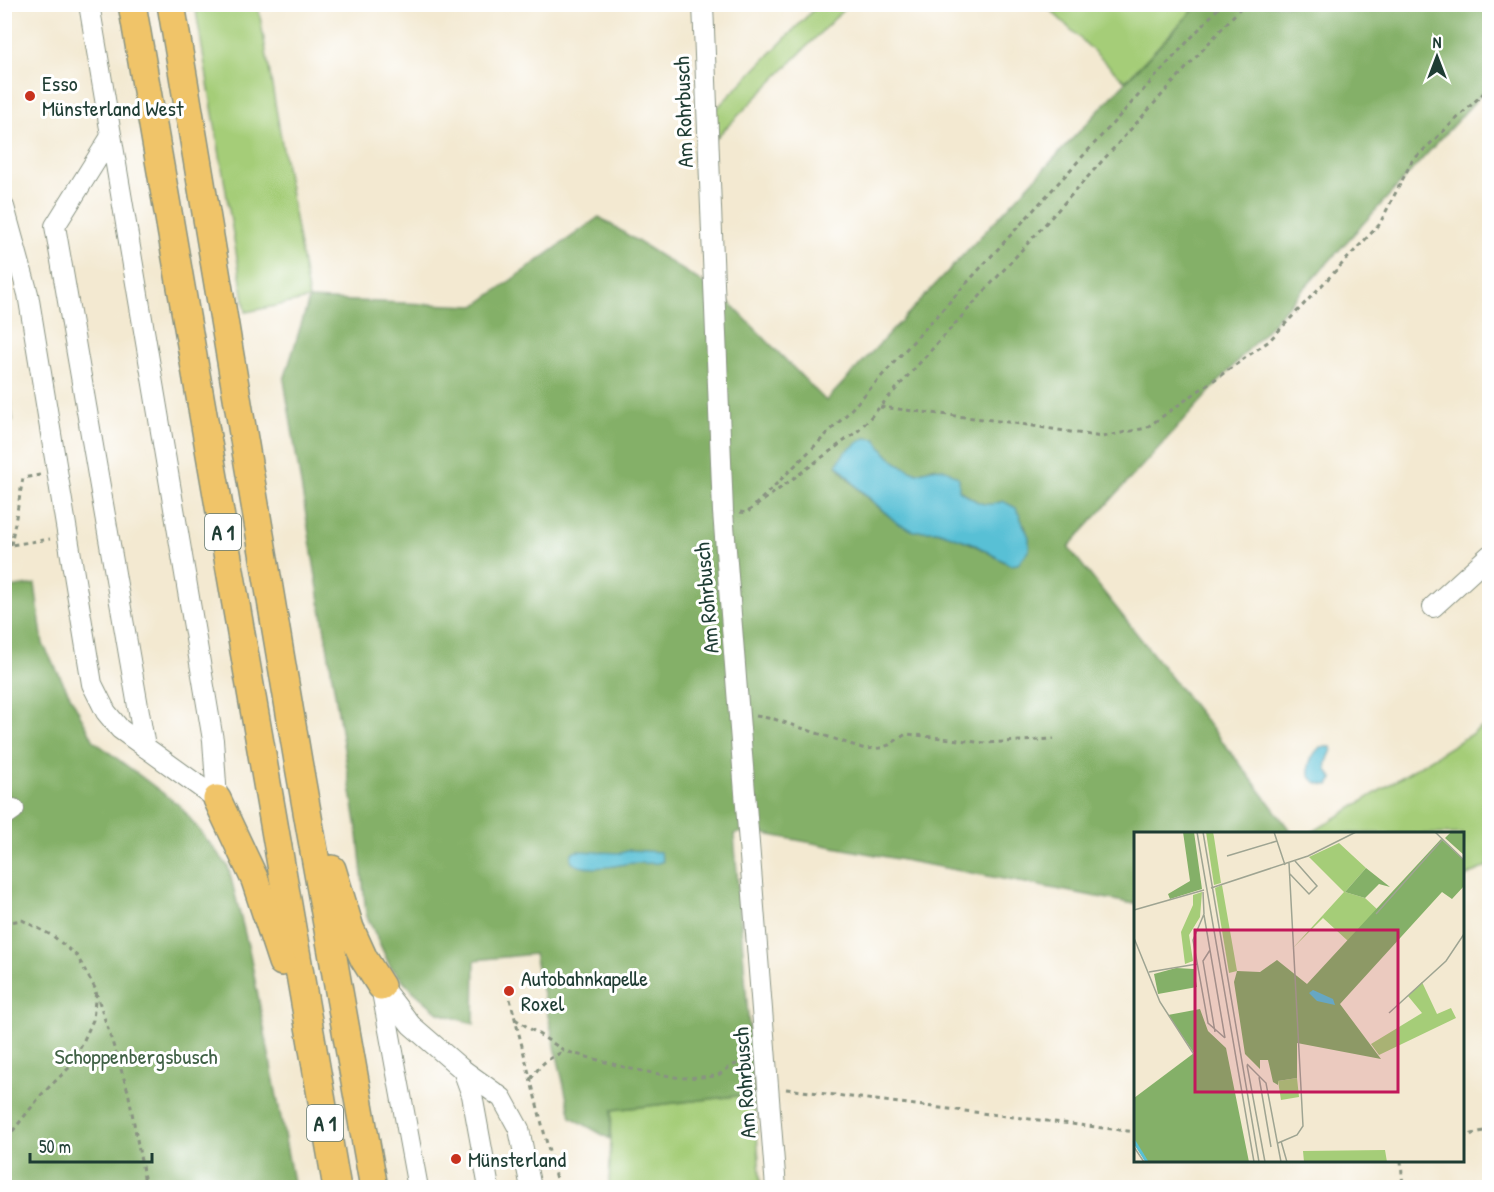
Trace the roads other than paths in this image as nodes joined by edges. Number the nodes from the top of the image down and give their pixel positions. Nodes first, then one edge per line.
1 (89, 4) edge
2 (132, 4) edge
3 (171, 4) edge
4 (703, 4) edge
5 (110, 138) junction
6 (4, 207) edge
7 (9, 247) edge
8 (1490, 555) edge
9 (1433, 607) dead end
10 (145, 747) junction
11 (298, 761) junction
12 (218, 799) junction
13 (381, 986) junction
14 (314, 1059) junction
15 (463, 1070) junction
16 (776, 1187) edge
17 (337, 1188) edge
18 (374, 1188) edge
19 (418, 1188) edge
20 (489, 1188) edge
21 (531, 1188) edge

1 - 5 street
2 - 14 highway, A 1
3 - 11 highway, A 1
4 - 16 street, Am Rohrbusch
5 - 10 street
5 - 12 street
6 - 7 street
7 - 10 street
8 - 9 street
10 - 12 street
11 - 13 highway
11 - 18 highway, A 1
12 - 14 highway
13 - 15 street
13 - 19 street
14 - 17 highway, A 1
15 - 20 street
15 - 21 street

